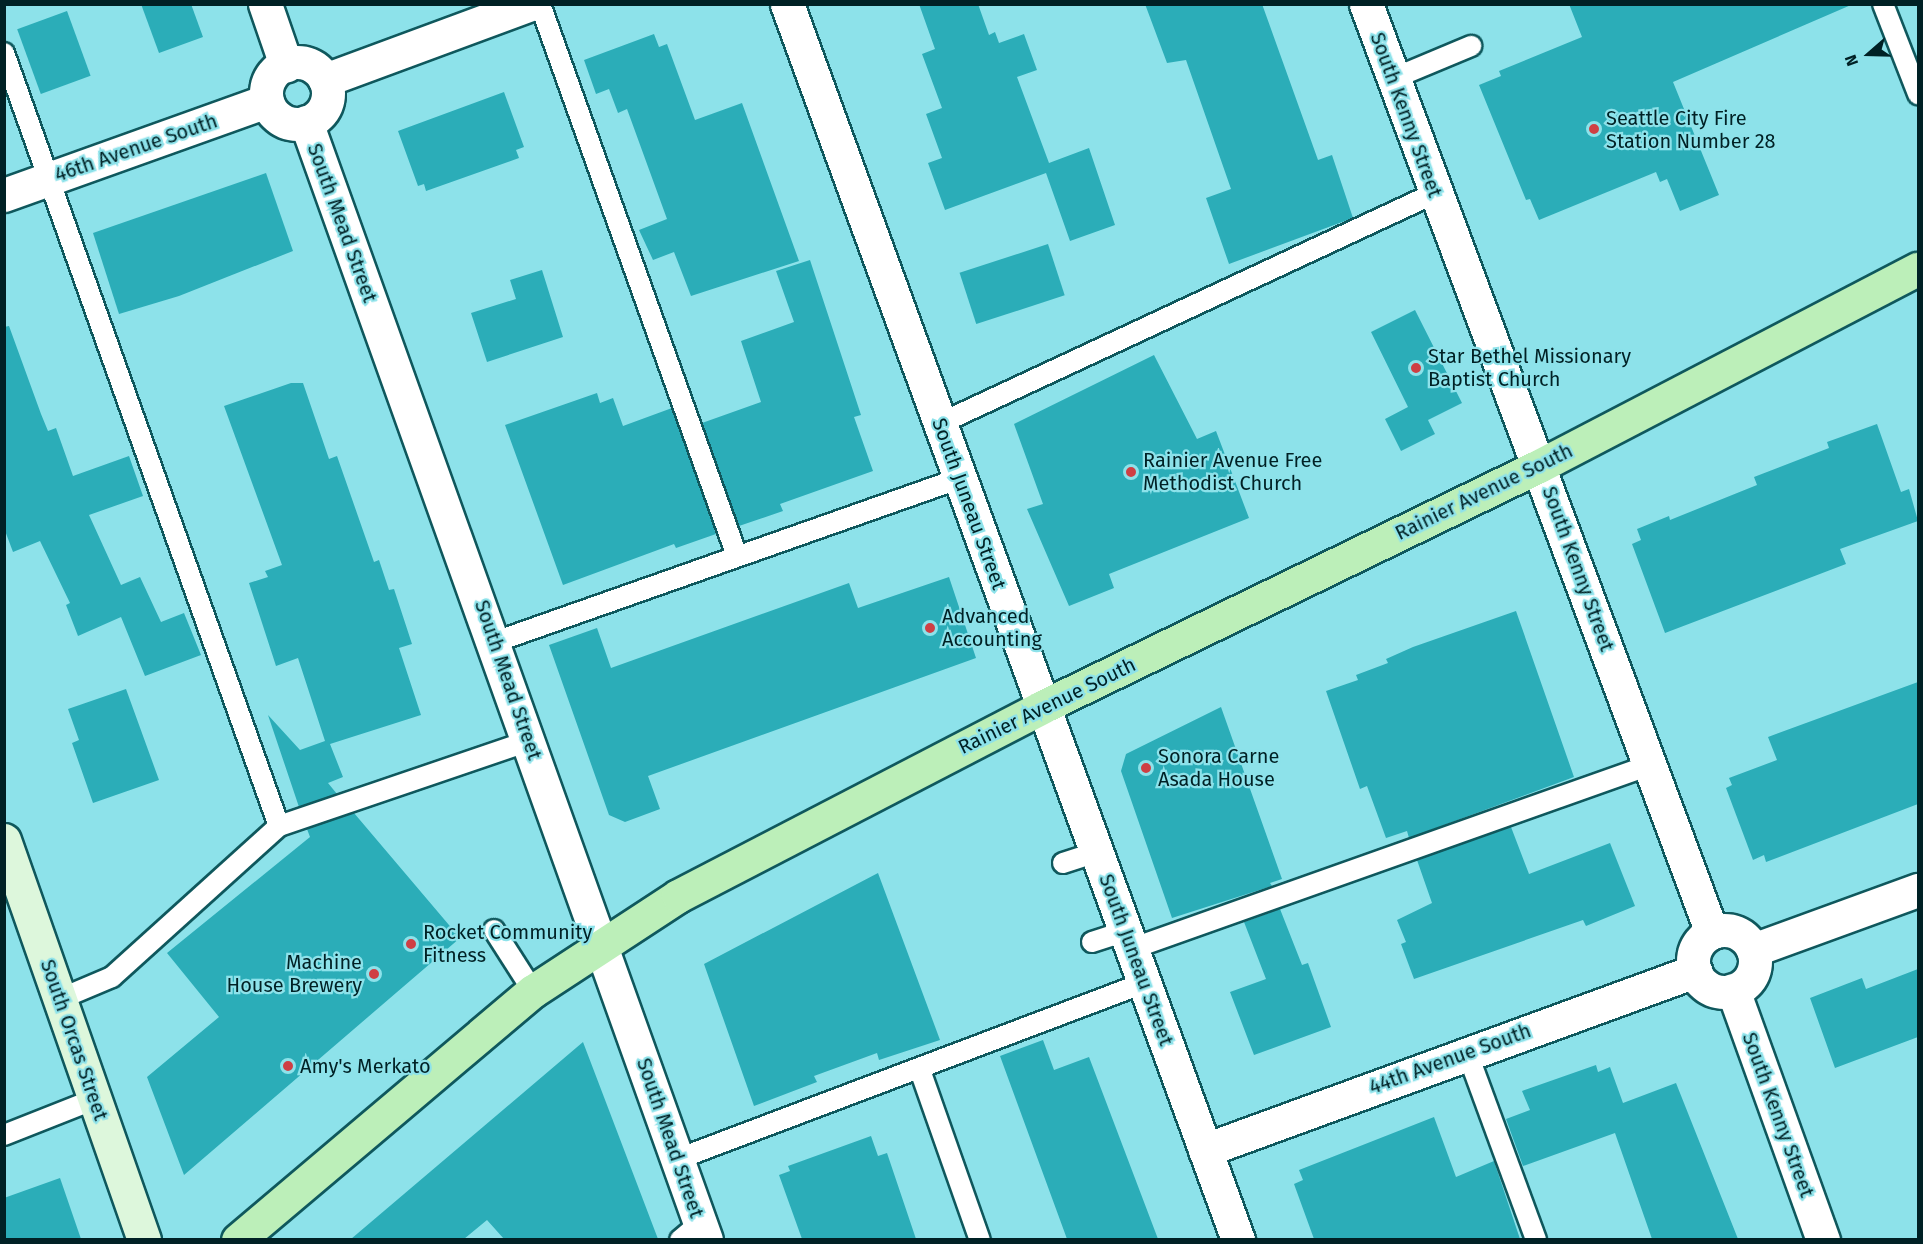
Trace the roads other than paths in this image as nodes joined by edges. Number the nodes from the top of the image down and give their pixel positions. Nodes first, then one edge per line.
1 (265, 4) edge
2 (531, 4) edge
3 (540, 4) edge
4 (787, 4) edge
5 (1366, 4) edge
6 (1884, 4) edge
7 (1471, 46) dead end
8 (4, 53) edge
9 (286, 64) junction
10 (1392, 79) junction
11 (325, 80) junction
12 (1918, 94) edge
13 (267, 101) junction
14 (306, 122) junction
15 (50, 178) junction
16 (1435, 193) junction
17 (4, 195) edge
18 (1918, 269) edge
19 (939, 424) junction
20 (1539, 466) junction
21 (960, 478) junction
22 (737, 556) junction
23 (495, 642) junction
24 (1042, 707) junction
25 (530, 741) junction
26 (1650, 765) junction
27 (279, 826) junction
28 (4, 840) edge
29 (1096, 852) junction
30 (1063, 863) dead end
31 (1918, 891) edge
32 (494, 930) dead end
33 (1712, 933) junction
34 (1128, 940) junction
35 (1092, 942) dead end
36 (601, 945) junction
37 (1753, 950) junction
38 (1695, 971) junction
39 (1144, 983) junction
40 (1733, 990) junction
41 (533, 991) junction
42 (60, 999) junction
43 (1467, 1052) junction
44 (920, 1070) junction
45 (95, 1099) junction
46 (4, 1135) edge
47 (1205, 1150) junction
48 (678, 1159) junction
49 (695, 1234) edge
50 (144, 1239) edge
51 (238, 1239) edge
52 (980, 1239) edge
53 (1238, 1239) edge
54 (1536, 1239) edge
55 (1823, 1239) edge

1 - 9 street
2 - 11 street
3 - 22 lane
4 - 19 street, South Juneau Street
5 - 10 street, South Kenny Street
6 - 12 lane
7 - 10 lane
8 - 15 lane
9 - 11 street
9 - 13 street
10 - 16 street, South Kenny Street
11 - 14 street
13 - 14 street
13 - 15 street, 46th Avenue South
14 - 23 street, South Mead Street
15 - 17 street, 46th Avenue South
15 - 27 lane
16 - 19 lane
16 - 20 street, South Kenny Street
18 - 20 main road, Rainier Avenue South
19 - 21 street, South Juneau Street
20 - 24 main road, Rainier Avenue South
20 - 26 street, South Kenny Street
21 - 22 lane
21 - 24 street, South Juneau Street
22 - 23 lane
23 - 25 street, South Mead Street
24 - 29 street, South Juneau Street
24 - 36 main road, Rainier Avenue South
25 - 27 lane
25 - 36 street, South Mead Street
26 - 33 street, South Kenny Street
26 - 34 lane
27 - 42 lane
28 - 42 street, South Orcas Street
29 - 30 lane
29 - 34 street, South Juneau Street
31 - 37 street
32 - 41 lane
33 - 37 street
33 - 38 street
34 - 35 lane
34 - 39 street, South Juneau Street
36 - 41 main road, Rainier Avenue South
36 - 48 street, South Mead Street
37 - 40 street
38 - 40 street
38 - 43 street, 44th Avenue South
39 - 44 lane
39 - 47 street, South Juneau Street
40 - 55 street, South Kenny Street
41 - 51 main road, Rainier Avenue South
42 - 45 street, South Orcas Street
43 - 47 street, 44th Avenue South
43 - 54 lane
44 - 48 lane
44 - 52 lane
45 - 46 lane
45 - 50 street, South Orcas Street
47 - 53 street, South Juneau Street
48 - 49 street, South Mead Street

